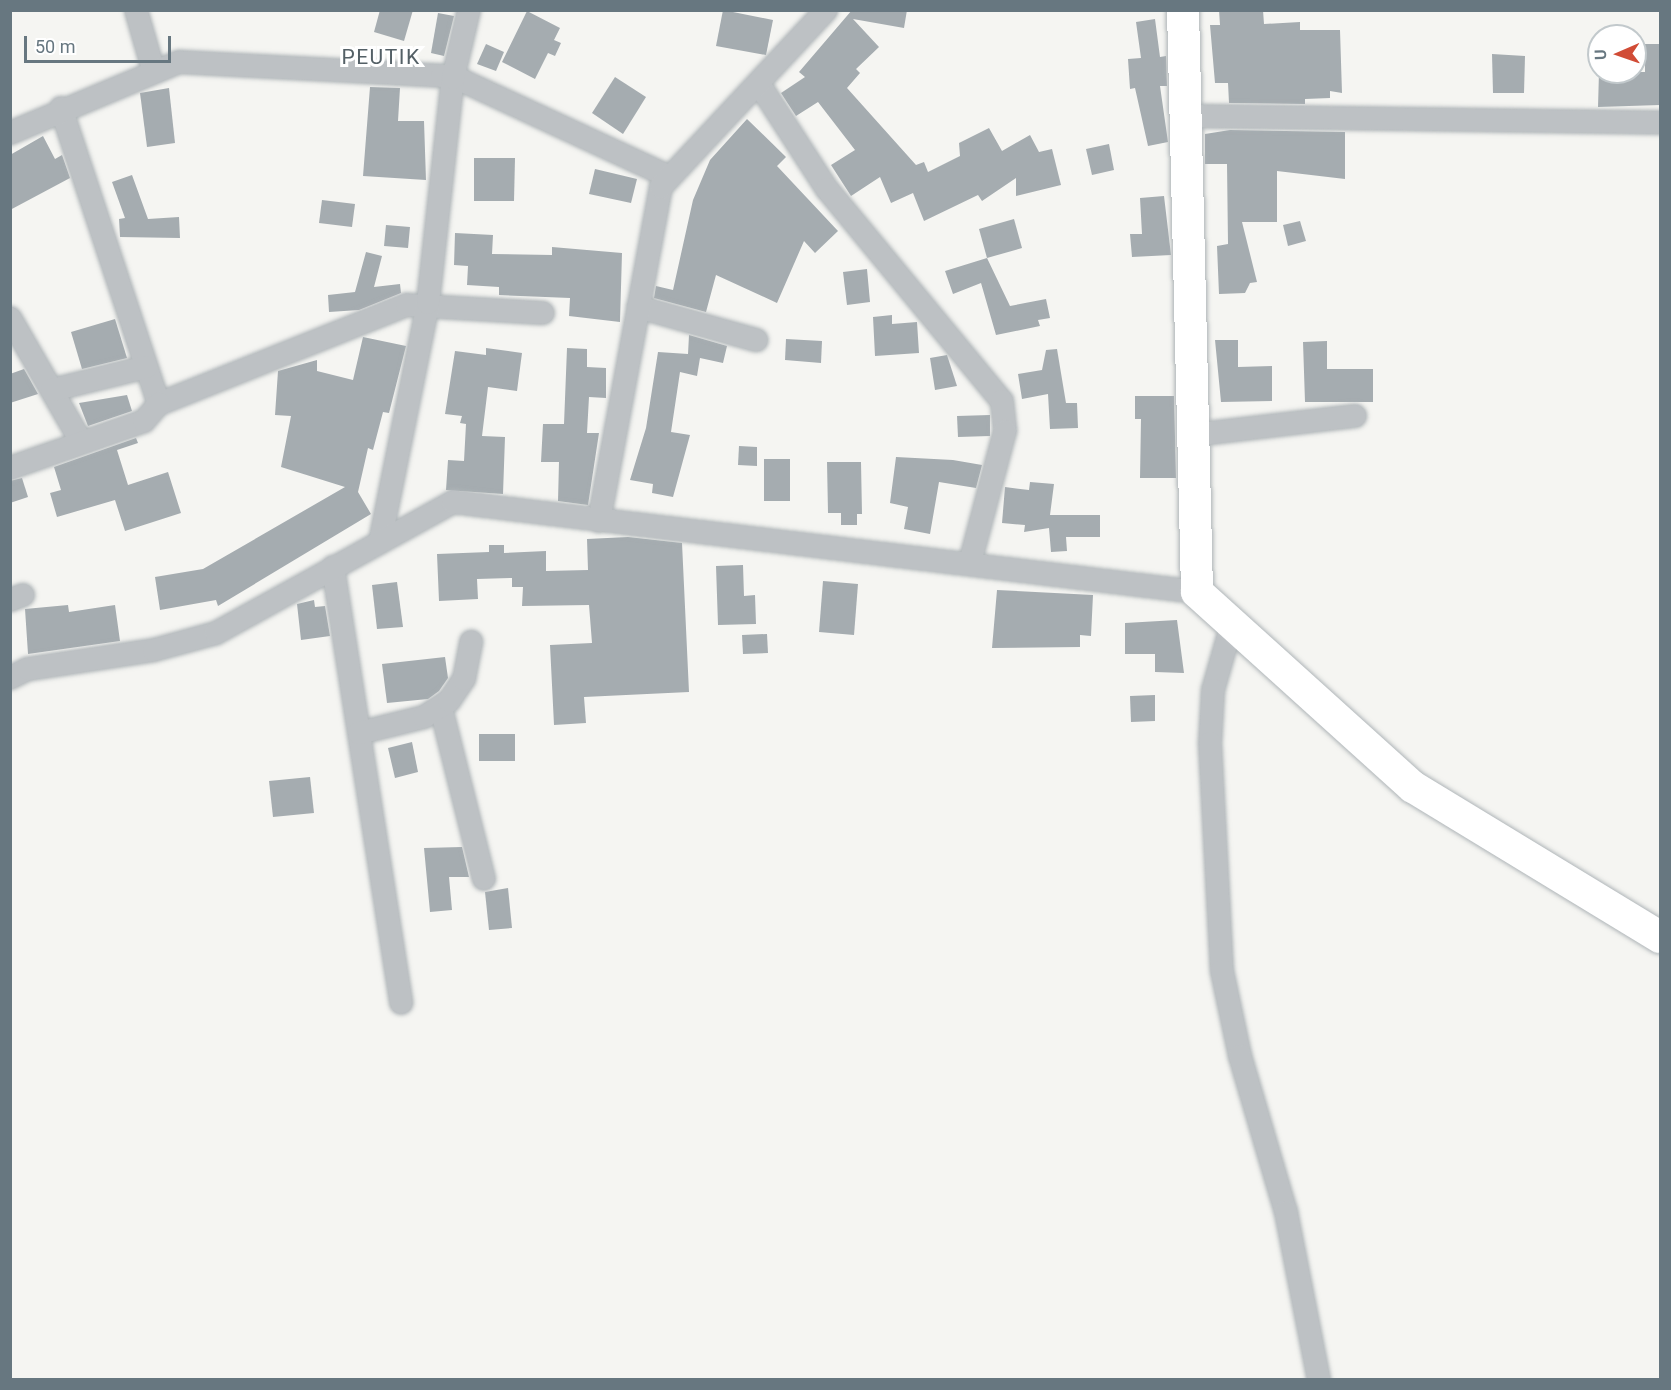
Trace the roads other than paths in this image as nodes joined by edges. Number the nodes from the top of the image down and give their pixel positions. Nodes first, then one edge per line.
1 (136, 10) edge
2 (469, 10) edge
3 (826, 10) edge
4 (1183, 10) edge
5 (153, 69) junction
6 (453, 78) junction
7 (759, 84) junction
8 (61, 108) junction
9 (1183, 116) junction
10 (1660, 123) edge
11 (10, 133) edge
12 (668, 176) junction
13 (428, 303) junction
14 (638, 307) junction
15 (543, 313) dead end
16 (10, 318) edge
17 (756, 340) dead end
18 (146, 367) junction
19 (52, 390) junction
20 (159, 404) junction
21 (1355, 416) dead end
22 (1193, 435) junction
23 (82, 443) junction
24 (10, 468) edge
25 (599, 521) junction
26 (380, 542) junction
27 (970, 563) junction
28 (333, 567) junction
29 (1197, 592) junction
30 (1231, 627) junction
31 (471, 642) dead end
32 (10, 678) edge
33 (441, 708) junction
34 (359, 733) junction
35 (484, 879) dead end
36 (1660, 937) edge
37 (401, 1003) dead end
38 (1319, 1380) edge

1 - 5 street
2 - 6 street
3 - 7 street
4 - 9 street
5 - 6 street
5 - 8 street
6 - 12 street
6 - 13 street
7 - 12 street
7 - 27 street
8 - 11 street
8 - 18 street
9 - 10 street
9 - 22 street
12 - 14 street
13 - 15 street
13 - 20 street
13 - 26 street
14 - 17 street
14 - 25 street
16 - 19 street
18 - 19 street
18 - 20 street
19 - 23 street
20 - 23 street
21 - 22 street
22 - 29 street
23 - 24 street
25 - 26 street
25 - 27 street
26 - 28 street
27 - 29 street
28 - 32 street
28 - 34 street
29 - 30 street
30 - 36 street
30 - 38 street
31 - 33 street
33 - 34 street
33 - 35 street
34 - 37 street

